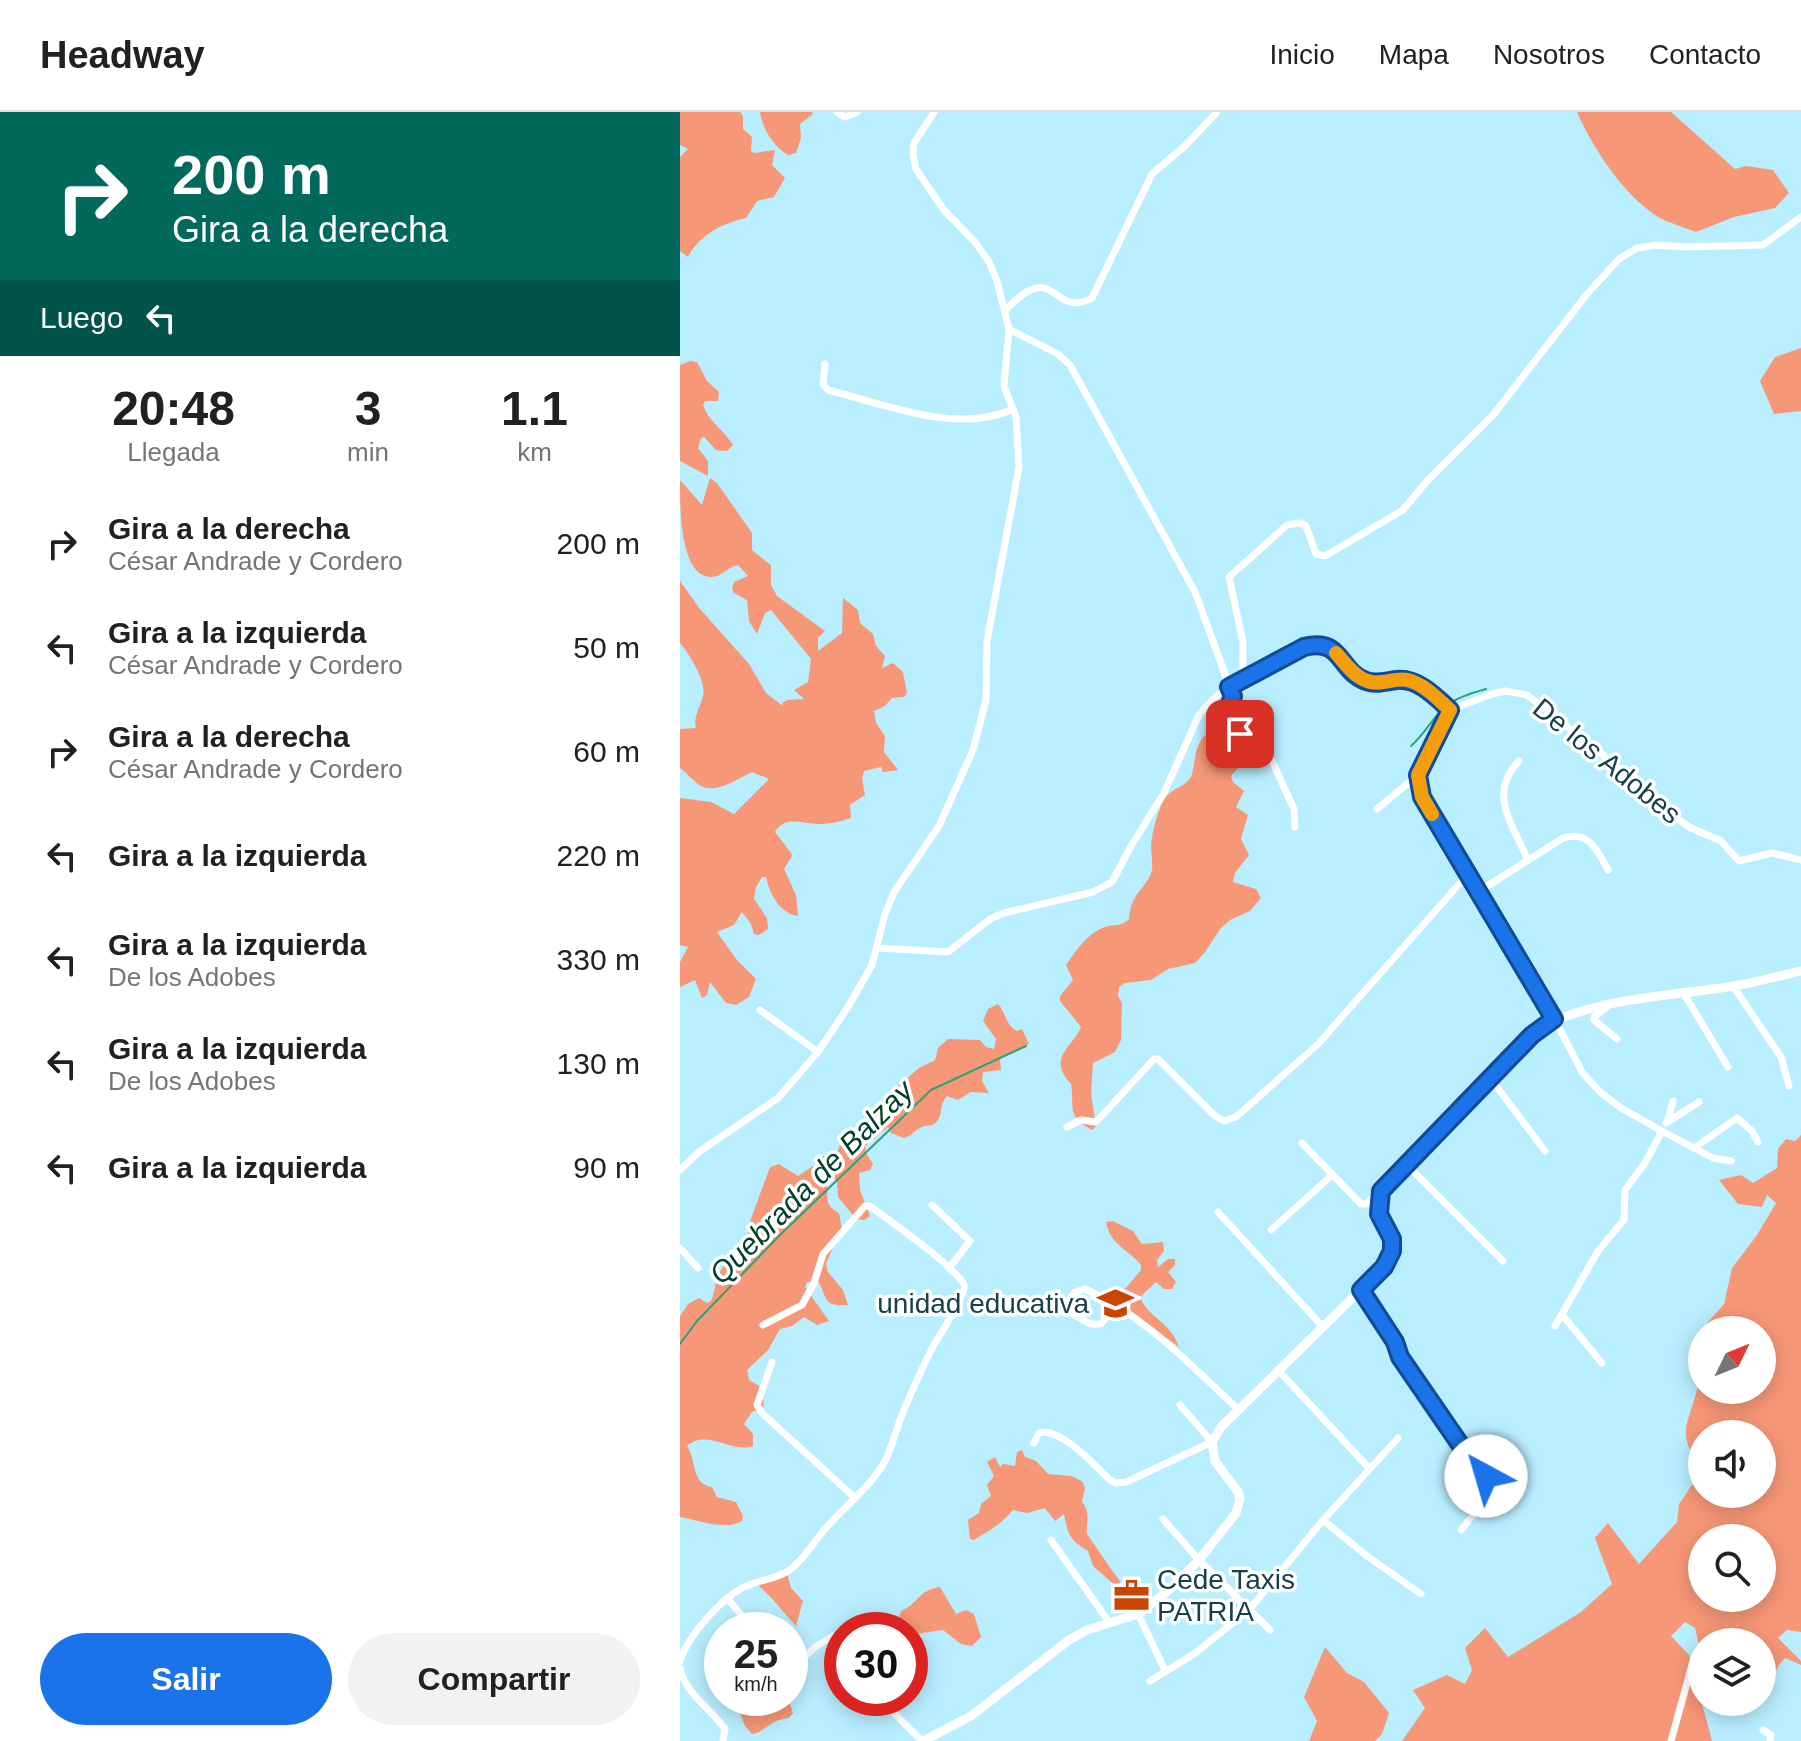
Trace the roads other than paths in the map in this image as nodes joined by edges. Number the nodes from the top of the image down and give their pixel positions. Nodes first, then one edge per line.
1 (837, 112) edge
2 (857, 112) edge
3 (934, 112) edge
4 (1216, 113) edge
5 (1801, 217) edge
6 (1005, 311) junction
7 (1009, 329) junction
8 (825, 364) dead end
9 (1013, 409) junction
10 (1243, 679) junction
11 (1229, 687) junction
12 (1449, 709) junction
13 (1519, 761) dead end
14 (1418, 775) junction
15 (1377, 809) dead end
16 (1295, 827) dead end
17 (1528, 860) junction
18 (1801, 860) edge
19 (1608, 870) dead end
20 (1467, 875) junction
21 (1478, 892) junction
22 (878, 948) junction
23 (1801, 971) edge
24 (1733, 986) junction
25 (1683, 992) junction
26 (1609, 1006) junction
27 (760, 1010) dead end
28 (1554, 1019) junction
29 (1617, 1039) dead end
30 (818, 1052) junction
31 (1728, 1067) dead end
32 (1491, 1079) junction
33 (1789, 1086) dead end
34 (1673, 1101) dead end
35 (1699, 1102) dead end
36 (1067, 1127) dead end
37 (1662, 1127) junction
38 (1758, 1142) dead end
39 (1302, 1143) dead end
40 (1694, 1148) junction
41 (1545, 1151) dead end
42 (1731, 1161) dead end
43 (1407, 1165) junction
44 (680, 1170) edge
45 (1331, 1176) junction
46 (1381, 1191) junction
47 (932, 1205) dead end
48 (1218, 1212) dead end
49 (1271, 1230) dead end
50 (680, 1248) edge
51 (1503, 1261) dead end
52 (698, 1268) dead end
53 (949, 1268) junction
54 (1361, 1290) junction
55 (1115, 1305) junction
56 (1563, 1316) junction
57 (763, 1325) dead end
58 (1555, 1326) dead end
59 (1323, 1327) junction
60 (772, 1362) dead end
61 (1602, 1363) dead end
62 (1278, 1370) junction
63 (1180, 1405) dead end
64 (1238, 1409) junction
65 (1398, 1438) dead end
66 (1212, 1442) junction
67 (1034, 1443) dead end
68 (1369, 1468) junction
69 (854, 1497) junction
70 (1163, 1519) dead end
71 (1323, 1520) junction
72 (1461, 1530) dead end
73 (1051, 1540) dead end
74 (1199, 1560) junction
75 (1421, 1594) dead end
76 (727, 1598) junction
77 (1249, 1610) junction
78 (739, 1612) edge
79 (1138, 1614) junction
80 (1109, 1622) junction
81 (1270, 1630) dead end
82 (824, 1642) edge
83 (808, 1654) edge
84 (680, 1660) edge
85 (680, 1668) edge
86 (1165, 1670) junction
87 (1688, 1679) edge
88 (1150, 1681) dead end
89 (897, 1716) edge
90 (1763, 1730) dead end
91 (723, 1741) edge
92 (923, 1741) edge
93 (1671, 1741) edge
94 (1770, 1741) edge

1 - 2 street
3 - 6 street
4 - 6 street
5 - 10 street
6 - 7 street
7 - 9 street
7 - 11 street
8 - 9 street
9 - 22 street
10 - 11 street
10 - 12 street
11 - 16 street
11 - 22 street
12 - 14 street
12 - 18 street, De los Adobes
13 - 17 street
14 - 15 street
14 - 20 street
17 - 19 street
17 - 21 street
20 - 21 street
20 - 36 street
21 - 28 street
22 - 30 street
23 - 24 street
24 - 25 street
24 - 33 street
25 - 26 street
25 - 31 street
26 - 28 street
26 - 29 street
27 - 30 street
28 - 32 street
28 - 37 street
30 - 44 street
32 - 41 street
32 - 43 street
34 - 37 street
35 - 37 street
37 - 40 street
37 - 56 street
38 - 40 street
39 - 45 street
40 - 42 street
43 - 46 street
43 - 51 street
45 - 46 street
45 - 49 street
46 - 54 street
47 - 53 street
48 - 59 street
50 - 52 street
53 - 57 street
53 - 69 street
54 - 59 street
54 - 72 street
55 - 55 street
55 - 64 street
56 - 58 street
56 - 61 street
59 - 62 street
60 - 69 street
62 - 64 street
62 - 68 street
63 - 66 street
64 - 66 street
65 - 68 street
66 - 67 street
66 - 74 street
68 - 71 street
69 - 76 street
70 - 74 street
71 - 75 street
71 - 77 street
73 - 80 street
74 - 77 street
74 - 79 street
76 - 78 street
76 - 84 street
77 - 81 street
77 - 86 street
79 - 80 street
79 - 86 street
80 - 92 street
82 - 83 street
85 - 91 street
86 - 88 street
87 - 93 street
89 - 92 street
90 - 94 street

